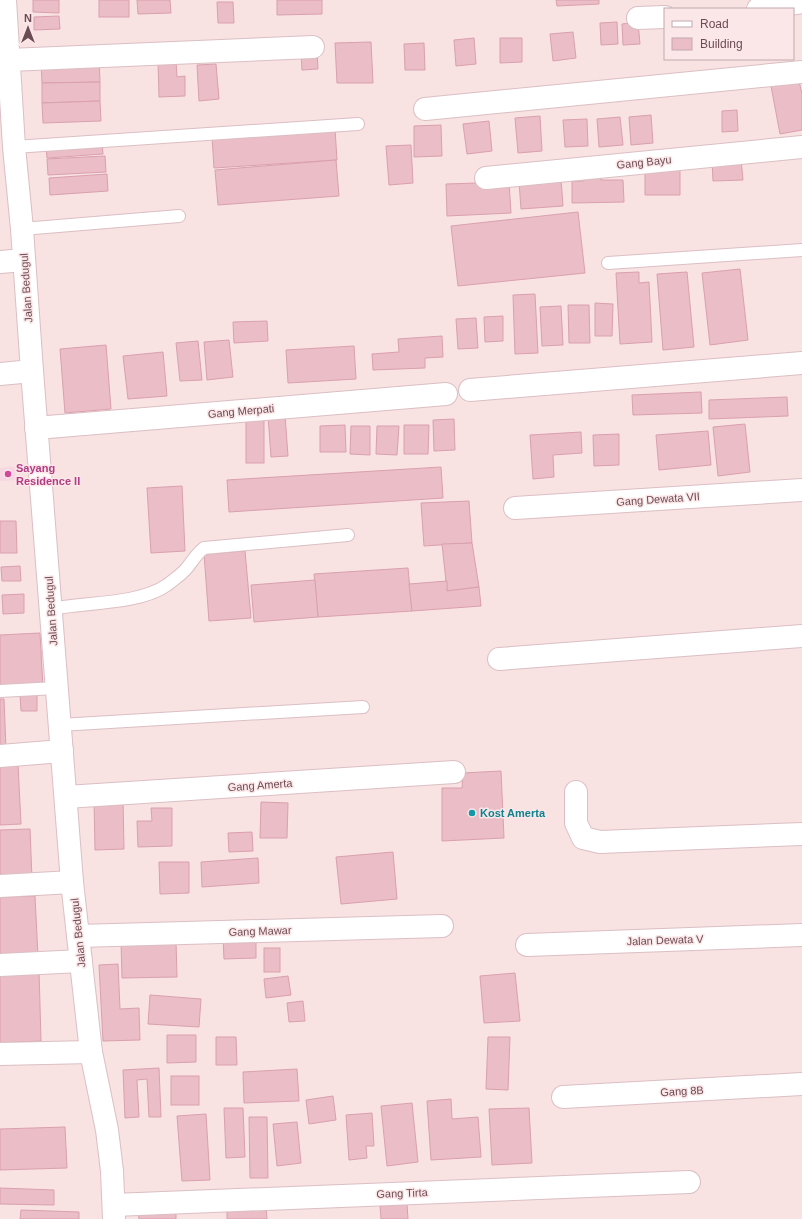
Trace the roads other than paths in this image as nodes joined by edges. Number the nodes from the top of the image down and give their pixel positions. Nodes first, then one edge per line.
1 (5, 0) edge
2 (802, 2) edge
3 (764, 8) edge
4 (664, 17) edge
5 (638, 18) dead end
6 (313, 47) dead end
7 (9, 60) junction
8 (802, 72) edge
9 (5, 98) edge
10 (425, 109) dead end
11 (358, 124) dead end
12 (14, 147) junction
13 (802, 147) edge
14 (486, 178) dead end
15 (179, 216) dead end
16 (22, 229) junction
17 (802, 250) edge
18 (24, 260) junction
19 (0, 262) edge
20 (608, 263) dead end
21 (802, 363) edge
22 (32, 371) junction
23 (0, 374) edge
24 (470, 390) dead end
25 (446, 394) dead end
26 (36, 428) junction
27 (802, 490) edge
28 (515, 508) dead end
29 (348, 535) dead end
30 (51, 609) junction
31 (802, 636) edge
32 (499, 659) dead end
33 (56, 688) junction
34 (0, 691) edge
35 (363, 707) dead end
36 (60, 725) junction
37 (62, 751) junction
38 (0, 756) edge
39 (454, 772) dead end
40 (576, 792) dead end
41 (66, 797) junction
42 (802, 834) edge
43 (72, 882) junction
44 (0, 886) edge
45 (442, 926) dead end
46 (802, 935) edge
47 (78, 936) junction
48 (527, 946) dead end
49 (81, 961) junction
50 (0, 965) edge
51 (91, 1052) junction
52 (0, 1054) edge
53 (802, 1084) edge
54 (563, 1097) dead end
55 (689, 1182) dead end
56 (114, 1212) edge

1 - 7 street, Jalan Bedugul
2 - 3 street
4 - 5 street
6 - 7 street
7 - 9 street, Jalan Bedugul
8 - 10 street
9 - 12 street, Jalan Bedugul
11 - 12 lane
12 - 16 street, Jalan Bedugul
13 - 14 street, Gang Bayu
15 - 16 lane
16 - 18 street, Jalan Bedugul
17 - 20 lane
18 - 19 street
18 - 22 street, Jalan Bedugul
21 - 24 street
22 - 23 street
22 - 26 street, Jalan Bedugul
25 - 26 street, Gang Merpati
26 - 30 street, Jalan Bedugul
27 - 28 street, Gang Dewata VII
29 - 30 lane
30 - 33 street, Jalan Bedugul
31 - 32 street
33 - 34 lane
33 - 36 street, Jalan Bedugul
35 - 36 lane
36 - 37 street, Jalan Bedugul
37 - 38 street
37 - 41 street, Jalan Bedugul
39 - 41 street, Gang Amerta
40 - 42 street
41 - 43 street, Jalan Bedugul
43 - 44 street
43 - 47 street, Jalan Bedugul
45 - 47 street, Gang Mawar
46 - 48 street, Jalan Dewata V
47 - 49 street, Jalan Bedugul
49 - 50 street
49 - 51 street, Jalan Bedugul
51 - 52 street
51 - 56 street, Jalan Bedugul
53 - 54 street, Gang 8B
55 - 56 street, Gang Tirta

